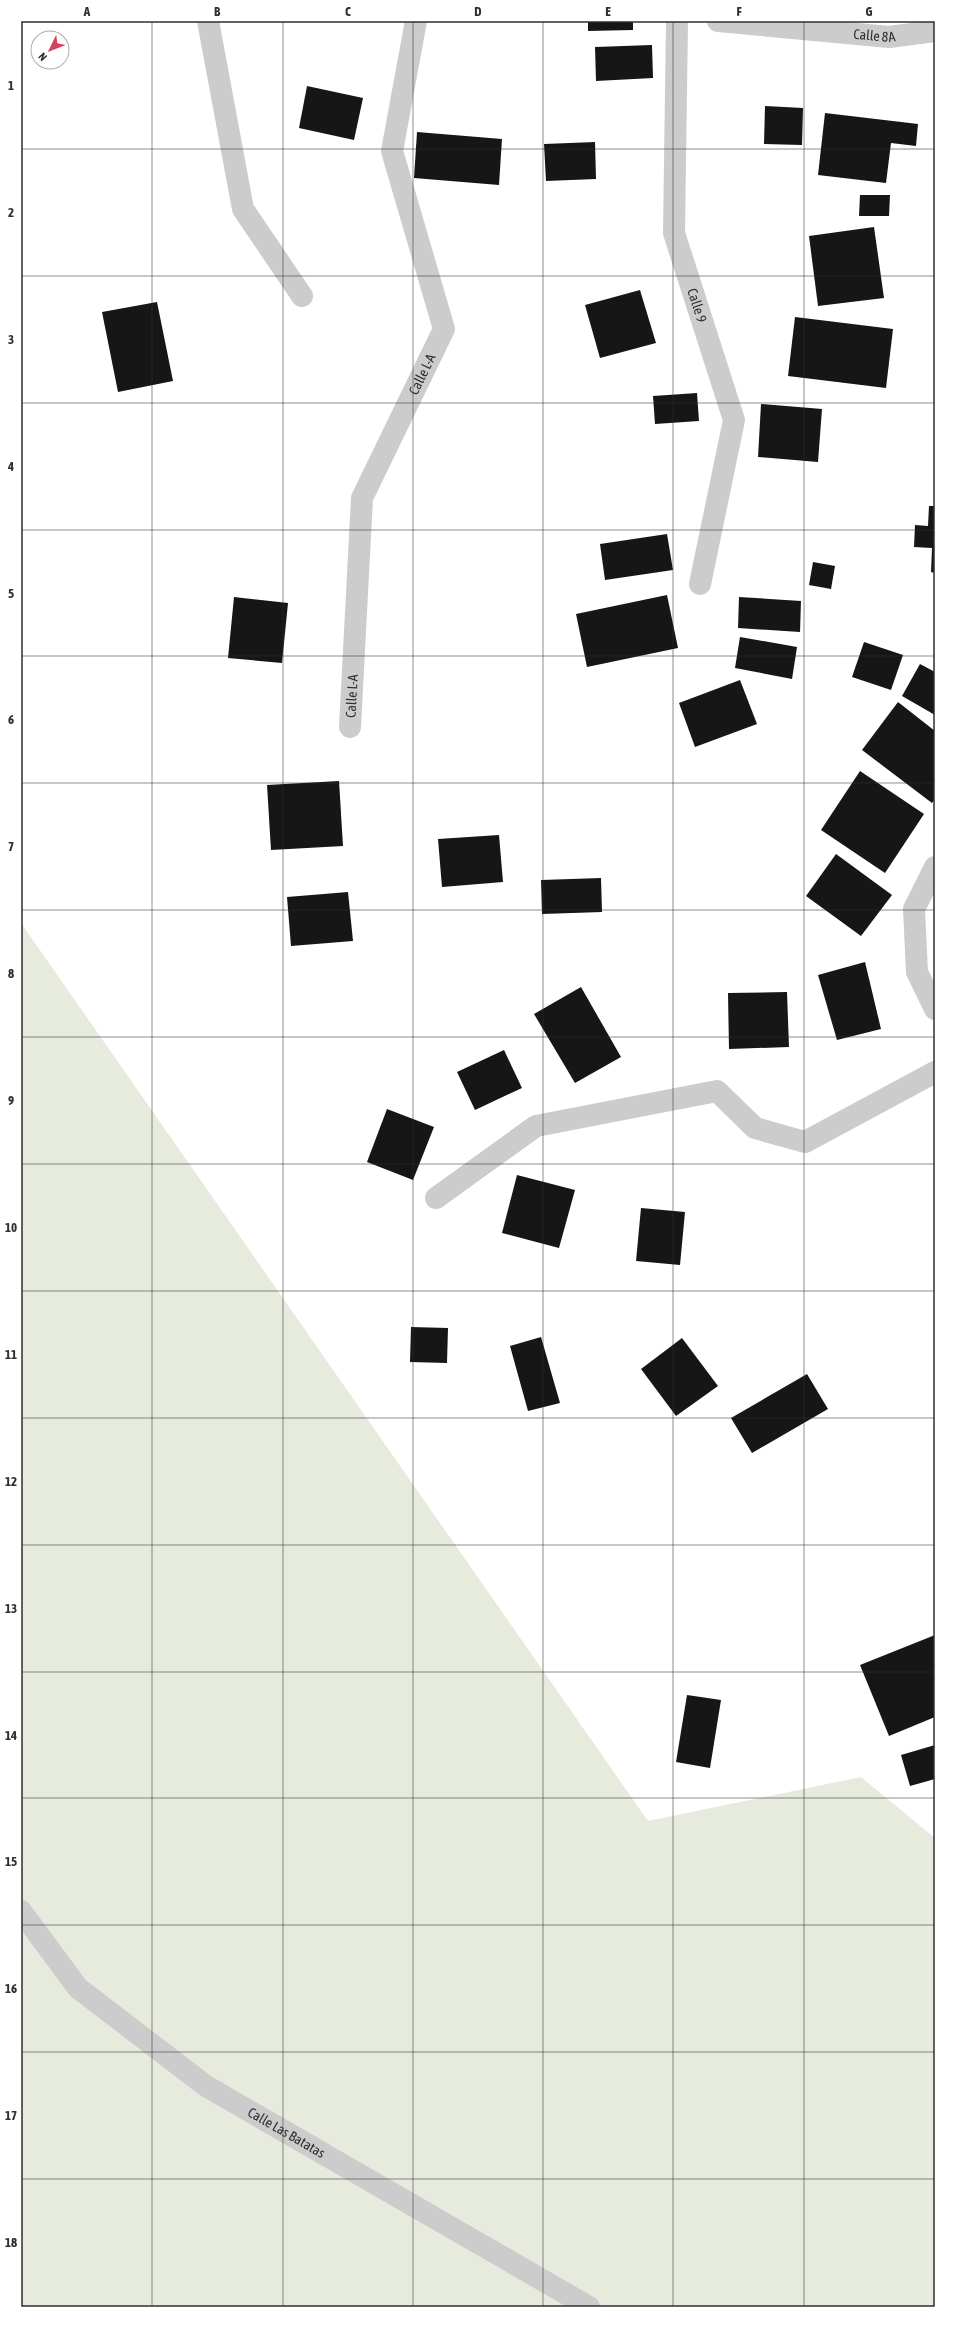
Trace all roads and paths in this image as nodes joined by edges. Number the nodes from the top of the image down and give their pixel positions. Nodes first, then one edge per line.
1 (208, 21) edge
2 (416, 21) edge
3 (677, 21) edge
4 (718, 21) edge
5 (935, 31) edge
6 (302, 296) dead end
7 (700, 584) dead end
8 (350, 727) dead end
9 (935, 867) edge
10 (935, 1009) edge
11 (935, 1072) edge
12 (436, 1198) dead end
13 (21, 1910) edge
14 (590, 2307) edge

1 - 6 street
2 - 8 street, Calle L-A
3 - 7 street, Calle 9
4 - 5 street, Calle 8A
9 - 10 street
11 - 12 street
13 - 14 street, Calle Las Batatas

